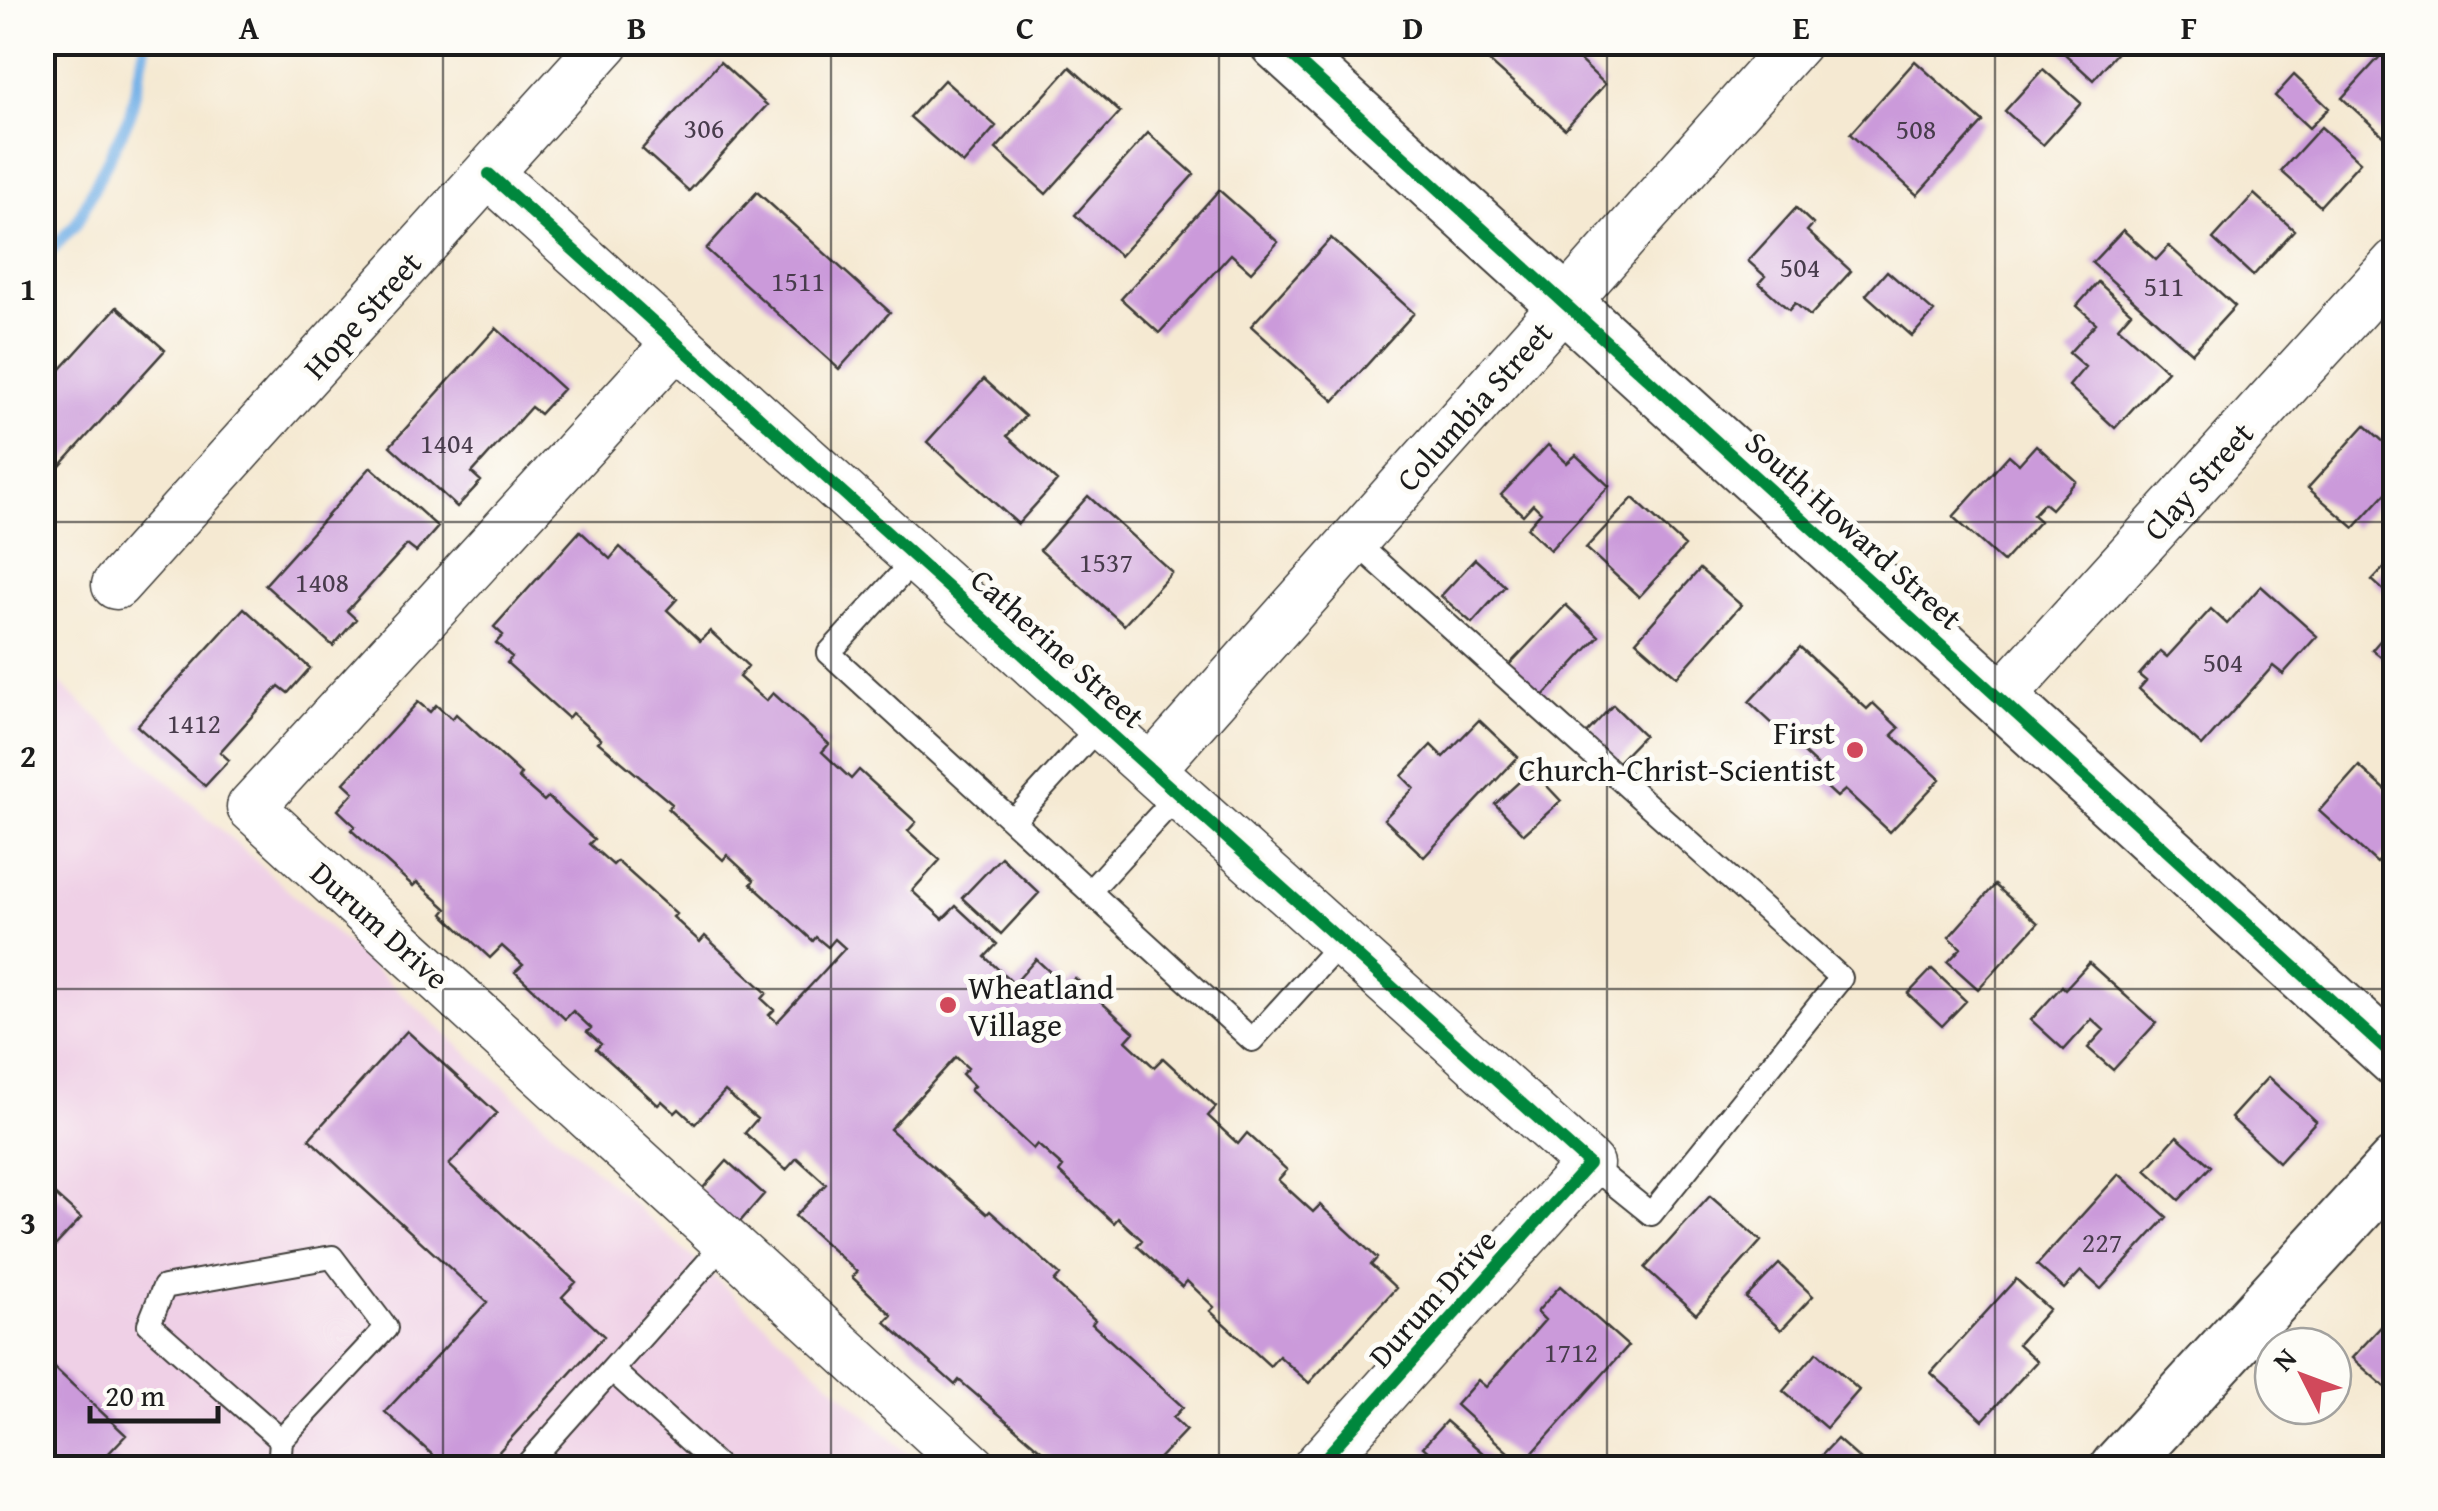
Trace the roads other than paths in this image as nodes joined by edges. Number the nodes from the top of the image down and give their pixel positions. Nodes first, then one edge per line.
1 (606, 42) edge
2 (1277, 42) edge
3 (1797, 42) edge
4 (489, 174) junction
5 (2396, 263) edge
6 (1564, 304) junction
7 (676, 343) junction
8 (1354, 540) junction
9 (916, 558) junction
10 (116, 585) dead end
11 (2000, 700) junction
12 (1101, 724) junction
13 (1165, 781) junction
14 (1013, 821) junction
15 (1090, 892) junction
16 (1342, 942) junction
17 (2396, 1059) edge
18 (1589, 1164) junction
19 (2396, 1164) edge
20 (726, 1242) junction
21 (612, 1370) junction
22 (282, 1440) junction
23 (531, 1466) edge
24 (279, 1468) edge
25 (720, 1468) edge
26 (973, 1468) edge
27 (1316, 1468) edge
28 (2118, 1468) edge

1 - 4 street, Hope Street
2 - 6 main road, South Howard Street
3 - 6 street, Columbia Street
4 - 7 street, Catherine Street
4 - 10 street, Hope Street
5 - 11 street, Clay Street
6 - 8 street, Columbia Street
6 - 11 main road, South Howard Street
7 - 9 street, Catherine Street
7 - 20 street, Durum Drive
8 - 13 street, Columbia Street
8 - 18 lane
9 - 12 street, Catherine Street
9 - 14 lane
11 - 17 main road, South Howard Street
12 - 13 street, Catherine Street
12 - 14 lane
13 - 15 lane
13 - 16 street, Catherine Street
14 - 15 lane
15 - 16 lane
16 - 18 street, Catherine Street
18 - 27 street, Durum Drive
19 - 28 main road
20 - 21 lane
20 - 26 street, Durum Drive
21 - 23 lane
21 - 25 lane
22 - 22 lane
22 - 24 lane

